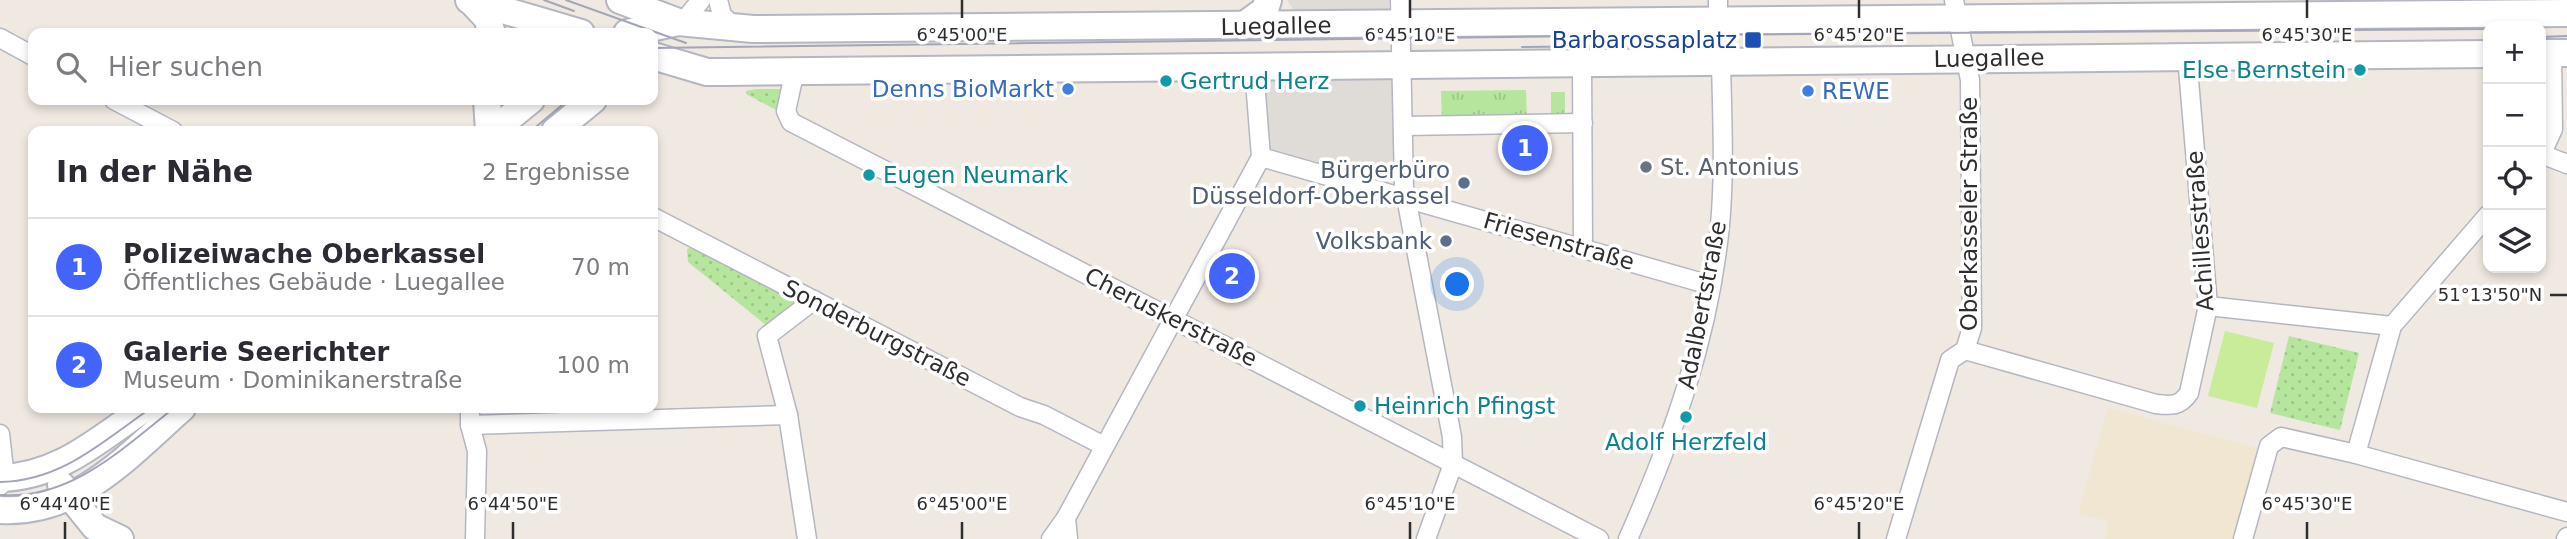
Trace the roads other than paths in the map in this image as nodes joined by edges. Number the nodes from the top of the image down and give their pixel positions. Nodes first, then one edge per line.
1 (470, 0) edge
2 (620, 0) edge
3 (701, 0) edge
4 (718, 0) edge
5 (1285, 8) edge
6 (2187, 8) edge
7 (1956, 9) edge
8 (2555, 9) edge
9 (1718, 10) edge
10 (678, 22) junction
11 (1244, 26) junction
12 (490, 28) edge
13 (564, 28) edge
14 (650, 28) edge
15 (736, 29) junction
16 (1402, 32) edge
17 (0, 38) edge
18 (28, 53) edge
19 (2553, 53) edge
20 (2483, 54) edge
21 (2187, 56) junction
22 (658, 58) edge
23 (1968, 58) junction
24 (1721, 60) junction
25 (1582, 61) junction
26 (1261, 65) junction
27 (796, 70) junction
28 (658, 71) edge
29 (707, 72) junction
30 (124, 105) edge
31 (488, 105) edge
32 (525, 105) edge
33 (587, 105) edge
34 (1583, 123) junction
35 (163, 126) edge
36 (490, 126) edge
37 (497, 126) edge
38 (562, 126) edge
39 (1404, 126) junction
40 (2545, 147) edge
41 (1261, 157) junction
42 (2546, 157) edge
43 (2567, 164) edge
44 (1406, 200) junction
45 (658, 219) edge
46 (2483, 221) edge
47 (1583, 247) junction
48 (1710, 285) junction
49 (814, 300) junction
50 (2208, 306) junction
51 (1175, 319) junction
52 (2392, 326) junction
53 (1965, 350) junction
54 (138, 413) edge
55 (176, 413) edge
56 (788, 415) junction
57 (470, 416) edge
58 (123, 423) junction
59 (0, 434) edge
60 (1104, 446) junction
61 (2357, 454) junction
62 (1452, 464) junction
63 (36, 473) junction
64 (2, 481) edge
65 (69, 497) junction
66 (0, 509) edge
67 (2567, 512) edge
68 (1066, 518) junction
69 (92, 533) edge
70 (120, 539) edge
71 (475, 539) edge
72 (807, 539) edge
73 (1051, 539) edge
74 (1068, 539) edge
75 (1426, 539) edge
76 (1600, 539) edge
77 (1628, 539) edge
78 (1896, 539) edge
79 (2243, 539) edge

1 - 12 main road
1 - 13 main road
2 - 10 main road, Luegallee
3 - 10 street
4 - 15 street
5 - 11 main road, Luegallee
5 - 11 main road
5 - 16 main road, Luegallee
6 - 7 main road, Luegallee
6 - 8 main road, Luegallee
7 - 9 main road, Luegallee
7 - 23 street, Oberkasseler Straße
9 - 16 main road, Luegallee
10 - 14 main road
10 - 15 main road, Luegallee
11 - 15 main road, Luegallee
16 - 25 main road, Luegallee
16 - 26 main road, Luegallee
16 - 39 street
17 - 18 street
19 - 40 street
20 - 21 main road, Luegallee
21 - 23 main road, Luegallee
21 - 50 street, Achillesstraße
22 - 29 main road, Luegallee
23 - 24 main road, Luegallee
23 - 53 street, Oberkasseler Straße
24 - 25 main road, Luegallee
24 - 48 street, Adalbertstraße
25 - 34 street
26 - 27 main road, Luegallee
26 - 41 street
27 - 29 main road, Luegallee
27 - 51 street, Cheruskerstraße
28 - 29 main road
30 - 35 street
31 - 36 main road
32 - 37 main road
33 - 38 main road
34 - 39 street
34 - 47 street
39 - 44 street
41 - 44 street
41 - 51 street
42 - 43 street
44 - 47 street, Friesenstraße
44 - 62 street
45 - 49 street, Sonderburgstraße
46 - 52 street
47 - 48 street, Friesenstraße
48 - 77 street, Adalbertstraße
49 - 56 street
49 - 60 street, Sonderburgstraße
50 - 52 street
50 - 53 street, Achillesstraße
51 - 60 street
51 - 62 street, Cheruskerstraße
52 - 61 street
53 - 78 street, Oberkasseler Straße
54 - 58 main road
55 - 65 main road
56 - 57 street
56 - 72 street
57 - 71 street
58 - 63 main road
58 - 65 main road
59 - 64 street
60 - 68 street
61 - 67 street
61 - 79 street
62 - 75 street
62 - 76 street, Cheruskerstraße
63 - 64 main road
63 - 65 main road
65 - 66 main road
65 - 69 main road
68 - 73 street
68 - 74 street
69 - 70 main road

